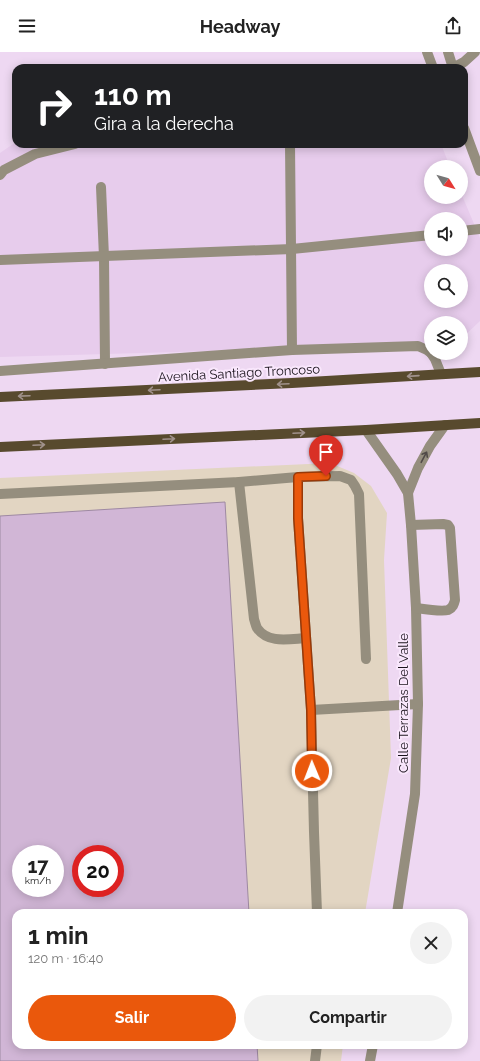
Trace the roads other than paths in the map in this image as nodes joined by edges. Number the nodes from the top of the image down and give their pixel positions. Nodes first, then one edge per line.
1 (427, 52) edge
2 (448, 52) edge
3 (475, 52) edge
4 (432, 64) edge
5 (452, 64) edge
6 (460, 64) edge
7 (468, 139) edge
8 (59, 148) edge
9 (290, 148) edge
10 (480, 171) edge
11 (0, 176) edge
12 (101, 187) dead end
13 (480, 229) edge
14 (468, 230) edge
15 (424, 236) edge
16 (292, 250) junction
17 (104, 256) junction
18 (0, 260) edge
19 (424, 349) edge
20 (292, 350) junction
21 (436, 360) edge
22 (105, 364) junction
23 (0, 371) edge
24 (480, 372) edge
25 (441, 374) junction
26 (0, 397) edge
27 (480, 423) edge
28 (445, 425) junction
29 (366, 430) junction
30 (0, 448) edge
31 (298, 477) junction
32 (238, 482) junction
33 (408, 493) junction
34 (0, 494) edge
35 (412, 525) junction
36 (416, 608) junction
37 (306, 638) junction
38 (366, 659) dead end
39 (418, 704) junction
40 (311, 710) junction
41 (318, 909) edge
42 (398, 909) edge
43 (316, 1049) edge
44 (372, 1049) edge
45 (315, 1061) edge
46 (370, 1061) edge

1 - 4 street
2 - 5 street
3 - 6 street
7 - 10 street
8 - 11 street
9 - 16 street
12 - 17 street
13 - 14 street
15 - 16 street
16 - 17 street
16 - 20 street
17 - 18 street
17 - 22 street
19 - 20 street
20 - 22 street
21 - 25 street
22 - 23 street
24 - 25 main road, Avenida Santiago Troncoso
25 -> 26 main road, Avenida Santiago Troncoso
27 - 28 main road
28 - 29 main road
33 -> 28 street, Calle Terrazas Del Valle
30 -> 29 main road
29 - 33 street, Calle Terrazas Del Valle
31 - 32 street
31 - 37 street
31 - 38 street
32 - 34 street
32 - 37 street
33 - 35 street, Calle Terrazas Del Valle
35 - 36 street, Calle Terrazas Del Valle
35 - 36 street
36 - 39 street, Calle Terrazas Del Valle
37 - 40 street
39 - 40 street
39 - 42 street, Calle Terrazas Del Valle
40 - 41 street
43 - 45 street
44 - 46 street

